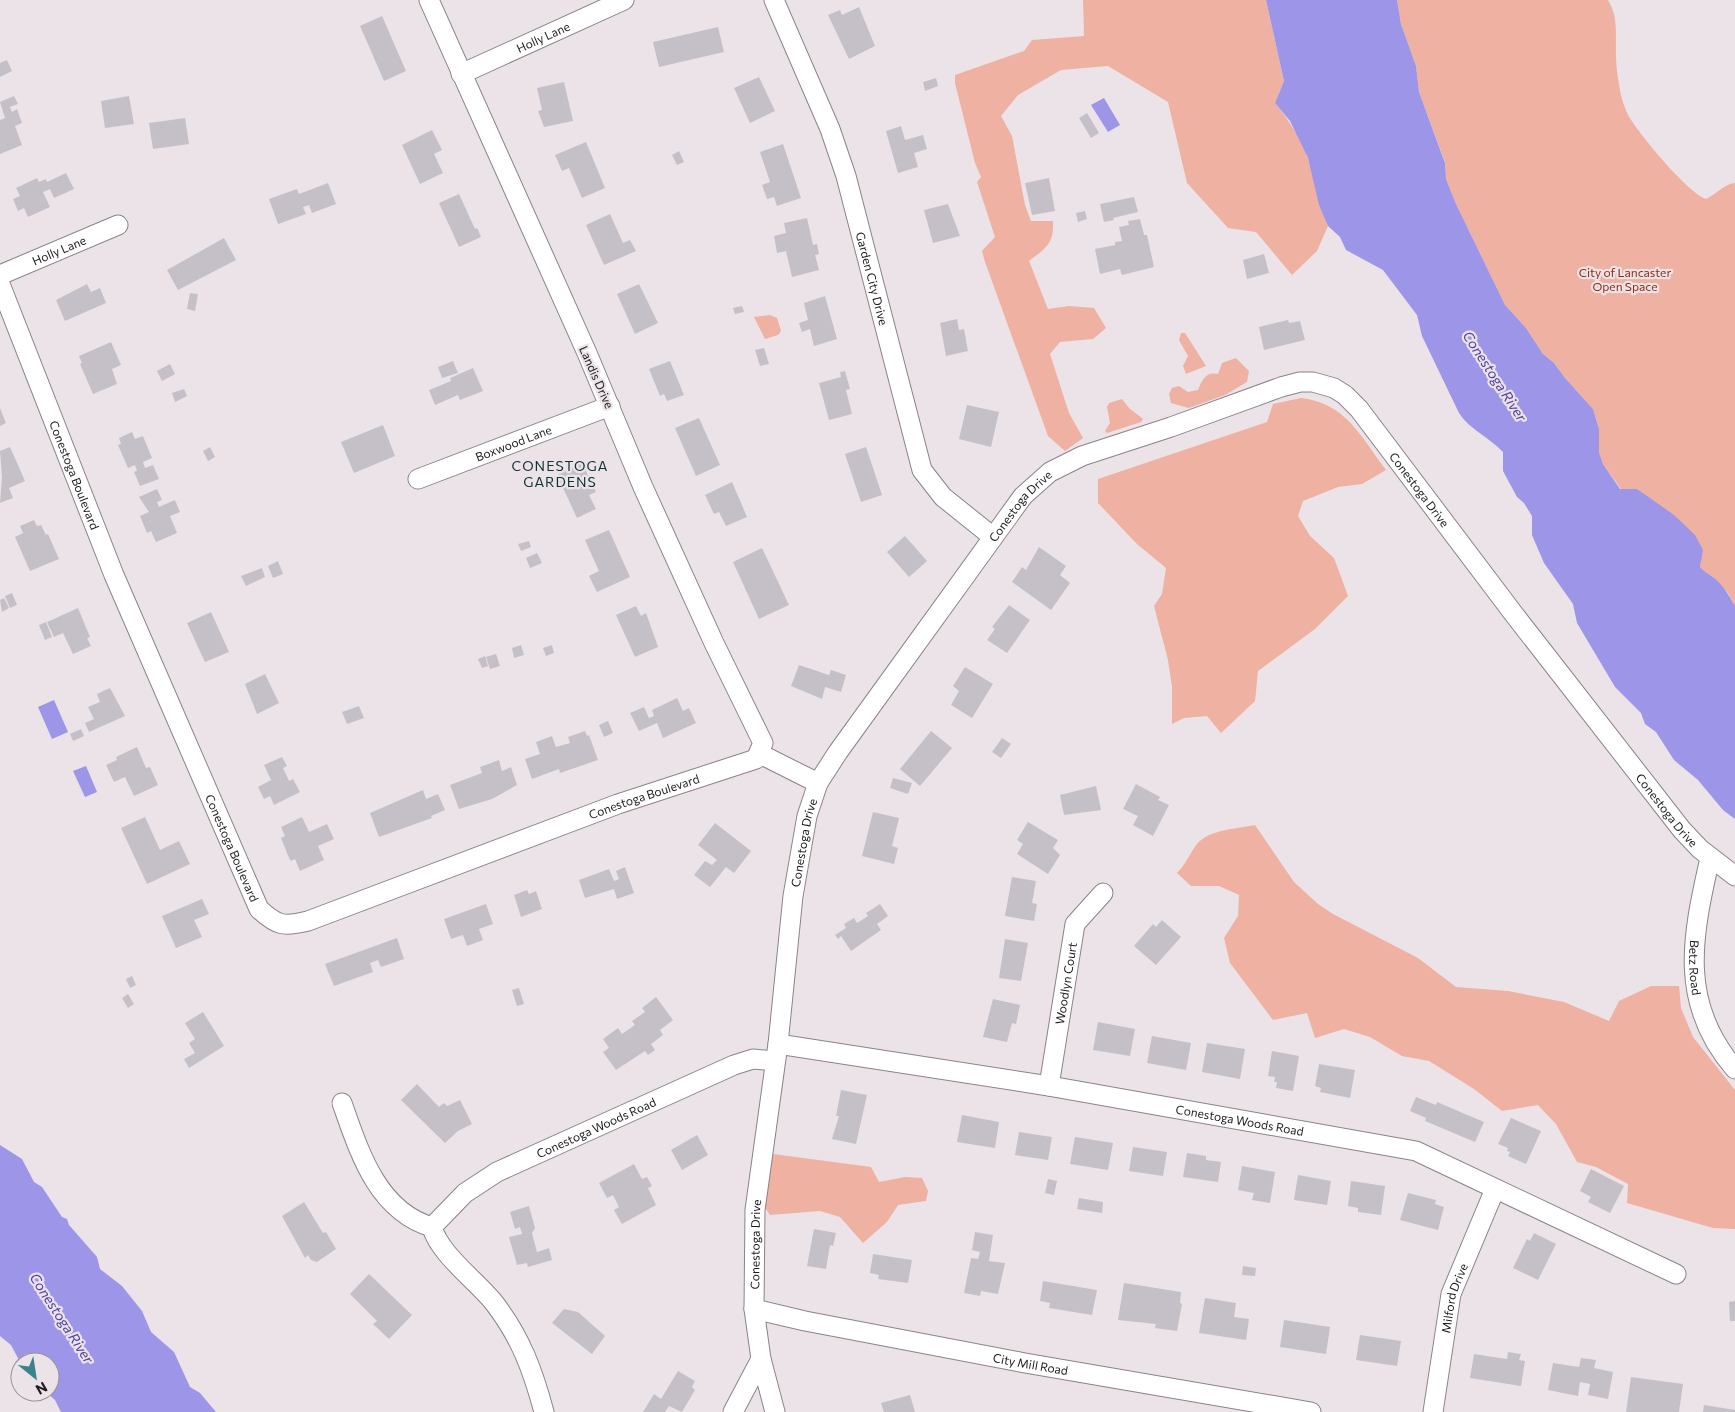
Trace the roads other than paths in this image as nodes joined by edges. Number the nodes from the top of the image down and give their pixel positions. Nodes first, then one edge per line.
1 (429, 0) edge
2 (624, 0) edge
3 (774, 0) edge
4 (461, 74) junction
5 (118, 225) dead end
6 (0, 275) edge
7 (0, 284) edge
8 (610, 406) junction
9 (418, 479) dead end
10 (993, 537) junction
11 (760, 754) junction
12 (818, 783) junction
13 (1710, 858) junction
14 (1735, 876) edge
15 (1103, 893) dead end
16 (776, 1052) junction
17 (1735, 1069) edge
18 (1049, 1086) junction
19 (342, 1103) dead end
20 (1495, 1189) junction
21 (432, 1227) junction
22 (1676, 1274) dead end
23 (754, 1309) junction
24 (761, 1359) junction
25 (544, 1412) edge
26 (733, 1412) edge
27 (774, 1412) edge
28 (1310, 1412) edge
29 (1433, 1412) edge

1 - 4 street, Landis Drive
2 - 4 street, Holly Lane
3 - 10 street, Garden City Drive
4 - 8 street, Landis Drive
5 - 6 street, Holly Lane
7 - 11 street, Conestoga Boulevard
8 - 9 street, Boxwood Lane
8 - 11 street, Landis Drive
10 - 12 street, Conestoga Drive
10 - 13 street, Conestoga Drive
11 - 12 street
12 - 16 street, Conestoga Drive
13 - 14 street, Conestoga Drive
13 - 17 street, Betz Road
15 - 18 street, Woodlyn Court
16 - 18 street, Conestoga Woods Road
16 - 21 street, Conestoga Woods Road
16 - 23 street, Conestoga Drive
18 - 20 street, Conestoga Woods Road
19 - 21 street
20 - 22 street, Conestoga Woods Road
20 - 29 street, Milford Drive
21 - 25 street
23 - 24 street, Conestoga Drive
23 - 28 street, City Mill Road
24 - 26 street
24 - 27 street, Conestoga Drive

